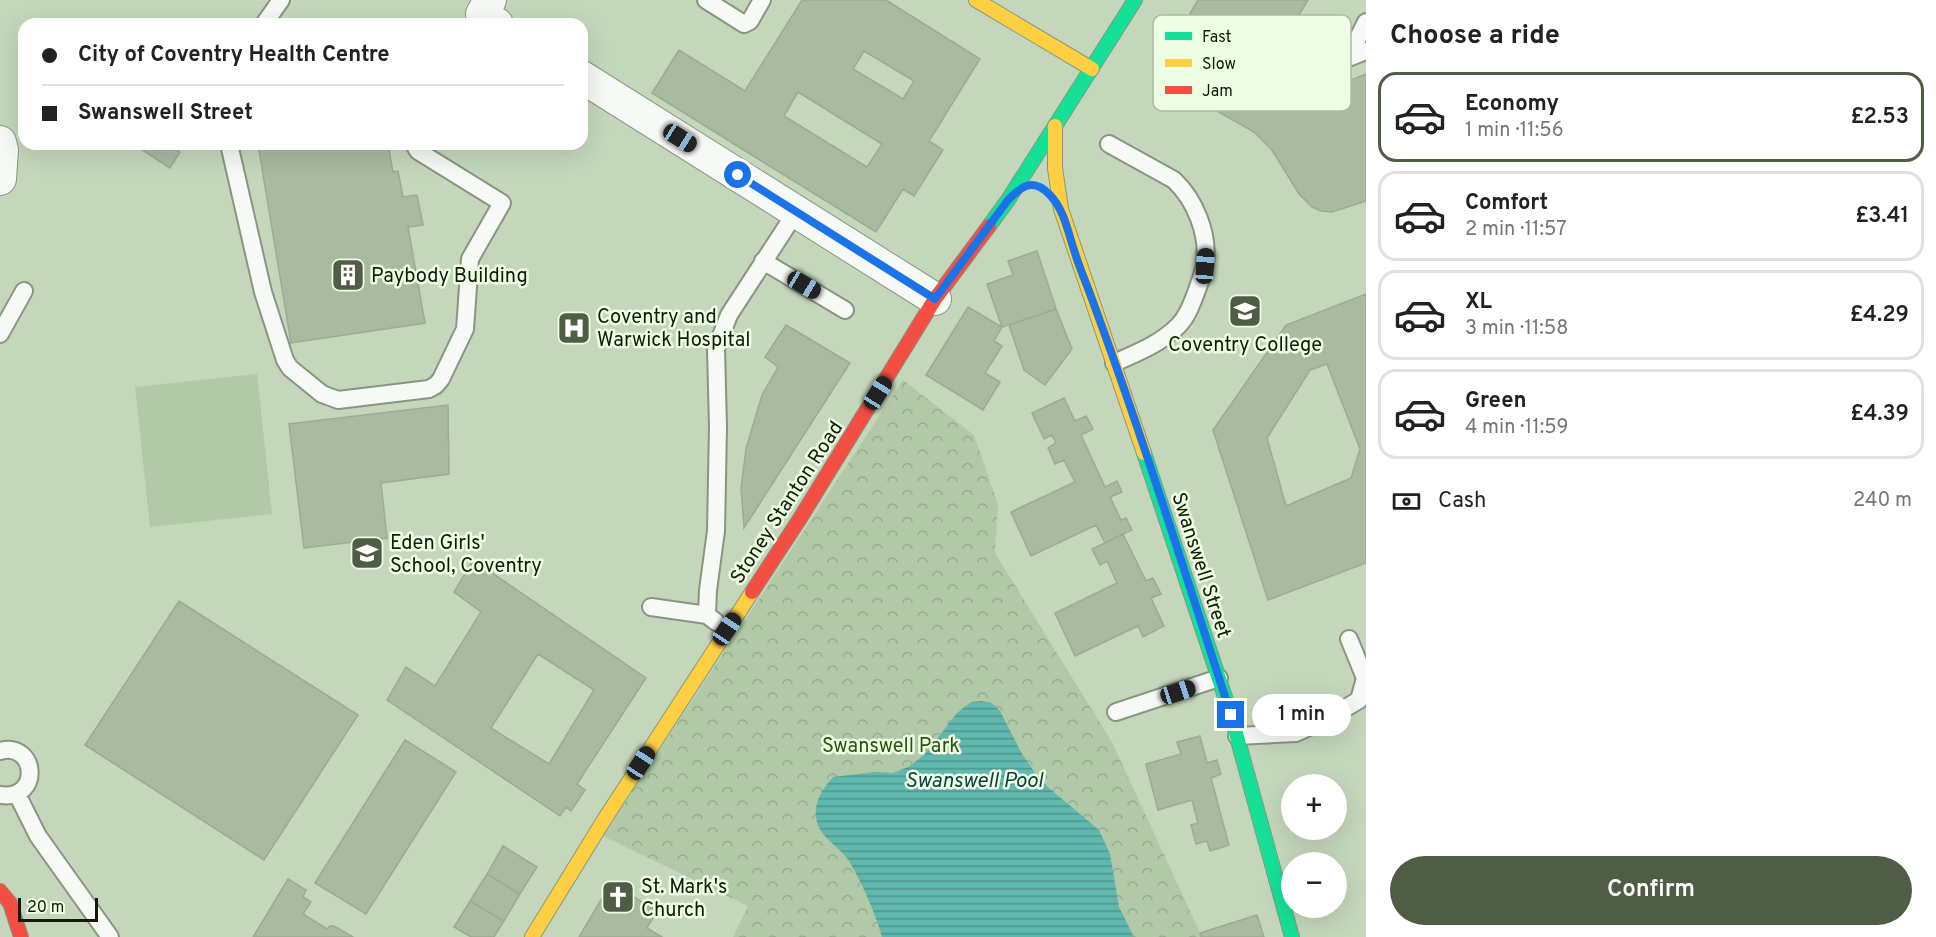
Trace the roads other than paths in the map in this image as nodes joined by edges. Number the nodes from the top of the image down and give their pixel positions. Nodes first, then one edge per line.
1 (281, 0) edge
2 (706, 0) edge
3 (762, 0) edge
4 (976, 0) edge
5 (1135, 0) edge
6 (268, 18) edge
7 (1366, 22) edge
8 (1366, 51) edge
9 (1351, 52) edge
10 (1351, 57) edge
11 (1092, 69) junction
12 (588, 81) edge
13 (1055, 126) junction
14 (0, 142) edge
15 (1109, 144) dead end
16 (230, 150) edge
17 (417, 150) edge
18 (0, 179) edge
19 (1030, 185) dead end
20 (1043, 190) dead end
21 (1008, 200) junction
22 (1061, 209) junction
23 (796, 212) junction
24 (764, 261) junction
25 (24, 291) dead end
26 (935, 299) junction
27 (845, 310) dead end
28 (0, 334) edge
29 (1114, 363) junction
30 (651, 607) dead end
31 (707, 615) junction
32 (727, 629) junction
33 (1349, 639) dead end
34 (1219, 678) junction
35 (1116, 712) dead end
36 (1237, 736) junction
37 (0, 751) edge
38 (8, 795) edge
39 (0, 891) edge
40 (10, 903) junction
41 (31, 924) dead end
42 (21, 937) edge
43 (110, 937) edge
44 (532, 937) edge
45 (1292, 937) edge

1 - 6 lane
2 - 3 lane
4 - 11 main road
5 - 11 main road, Stoney Stanton Road
7 - 9 lane
8 - 10 lane
11 - 13 main road, Stoney Stanton Road
12 - 23 street
13 - 21 main road, Stoney Stanton Road
13 - 22 main road, Swanswell Street
14 - 18 street
15 - 29 lane
16 - 17 lane
19 - 21 main road
20 - 22 main road, Swanswell Street
21 - 26 main road, Stoney Stanton Road
22 - 29 main road, Swanswell Street
23 - 24 lane
23 - 26 street
24 - 27 lane
24 - 31 lane
25 - 28 lane
26 - 32 main road, Stoney Stanton Road
29 - 34 main road, Swanswell Street
30 - 31 lane
31 - 32 lane
32 - 44 main road, Stoney Stanton Road
33 - 36 lane
34 - 35 lane
34 - 36 main road, Swanswell Street
36 - 45 main road, Swanswell Street
37 - 38 lane
38 - 43 lane
39 - 40 main road
40 - 41 main road
40 - 42 main road

